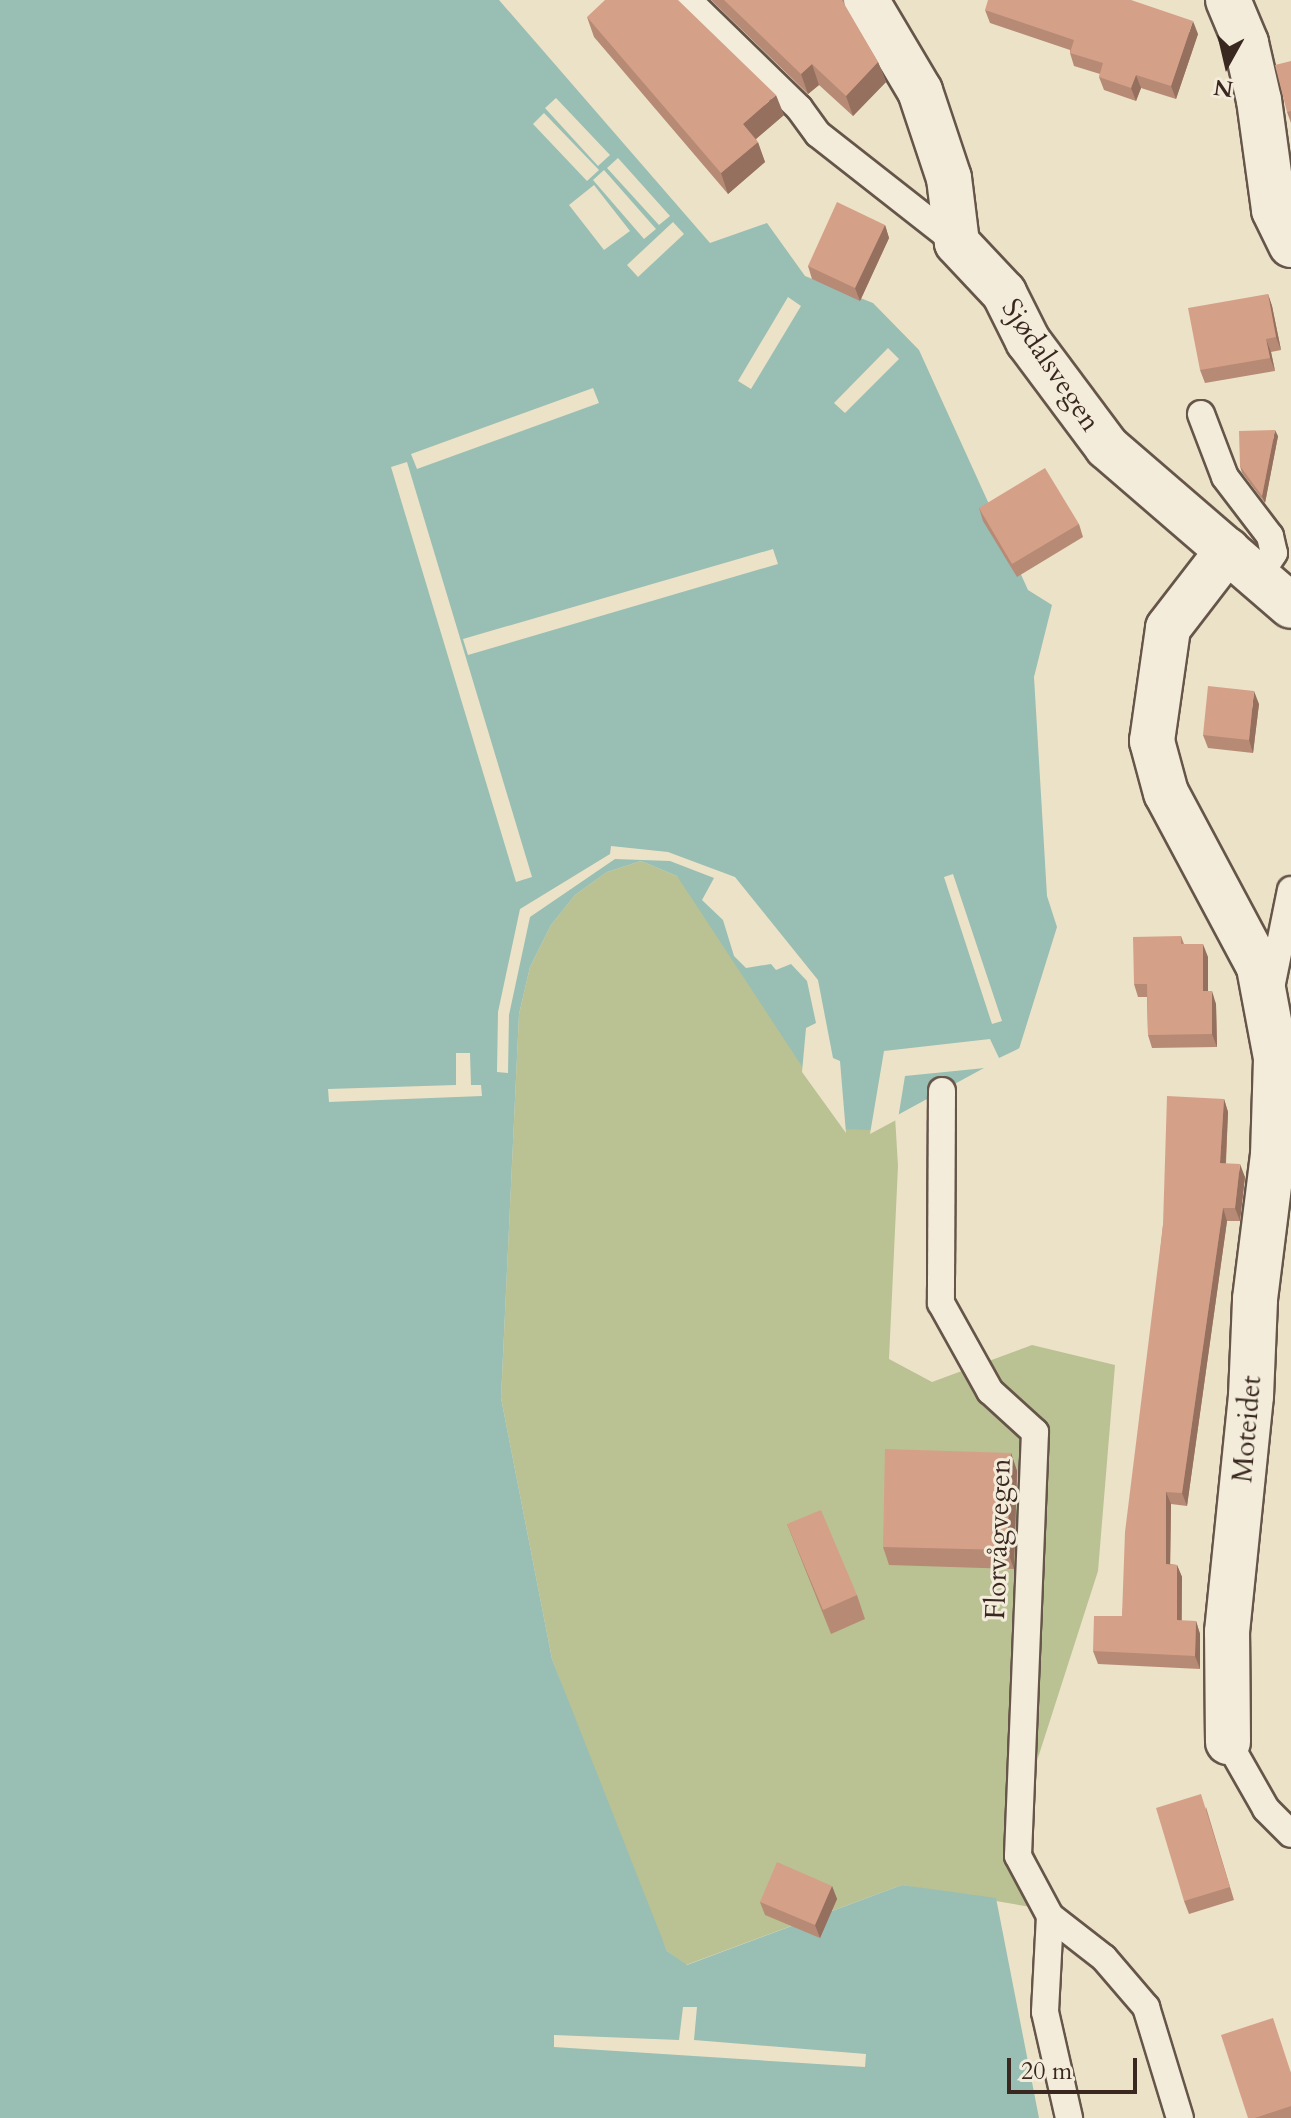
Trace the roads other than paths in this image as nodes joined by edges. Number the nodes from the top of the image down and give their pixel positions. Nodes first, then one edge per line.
1 (688, 0) edge
2 (866, 0) edge
3 (1228, 0) edge
4 (957, 243) junction
5 (1291, 245) edge
6 (1201, 414) dead end
7 (1244, 563) junction
8 (1291, 606) edge
9 (1291, 890) edge
10 (1268, 1004) junction
11 (942, 1091) dead end
12 (1278, 1222) edge
13 (1228, 1742) joint
14 (1291, 1834) edge
15 (1050, 1916) junction
16 (1069, 2118) edge
17 (1180, 2118) edge

1 - 4 lane, Sjødalsvegen
2 - 4 street
3 - 5 street
4 - 7 street, Sjødalsvegen
6 - 7 lane
7 - 8 street, Sjødalsvegen
7 - 10 street, Moteidet
9 - 10 lane, Moteidet
10 - 12 street, Moteidet
11 - 15 lane, Florvågvegen
12 - 13 street, Moteidet
13 - 14 lane, Moteidet
15 - 16 lane
15 - 17 lane, Florvågvegen

